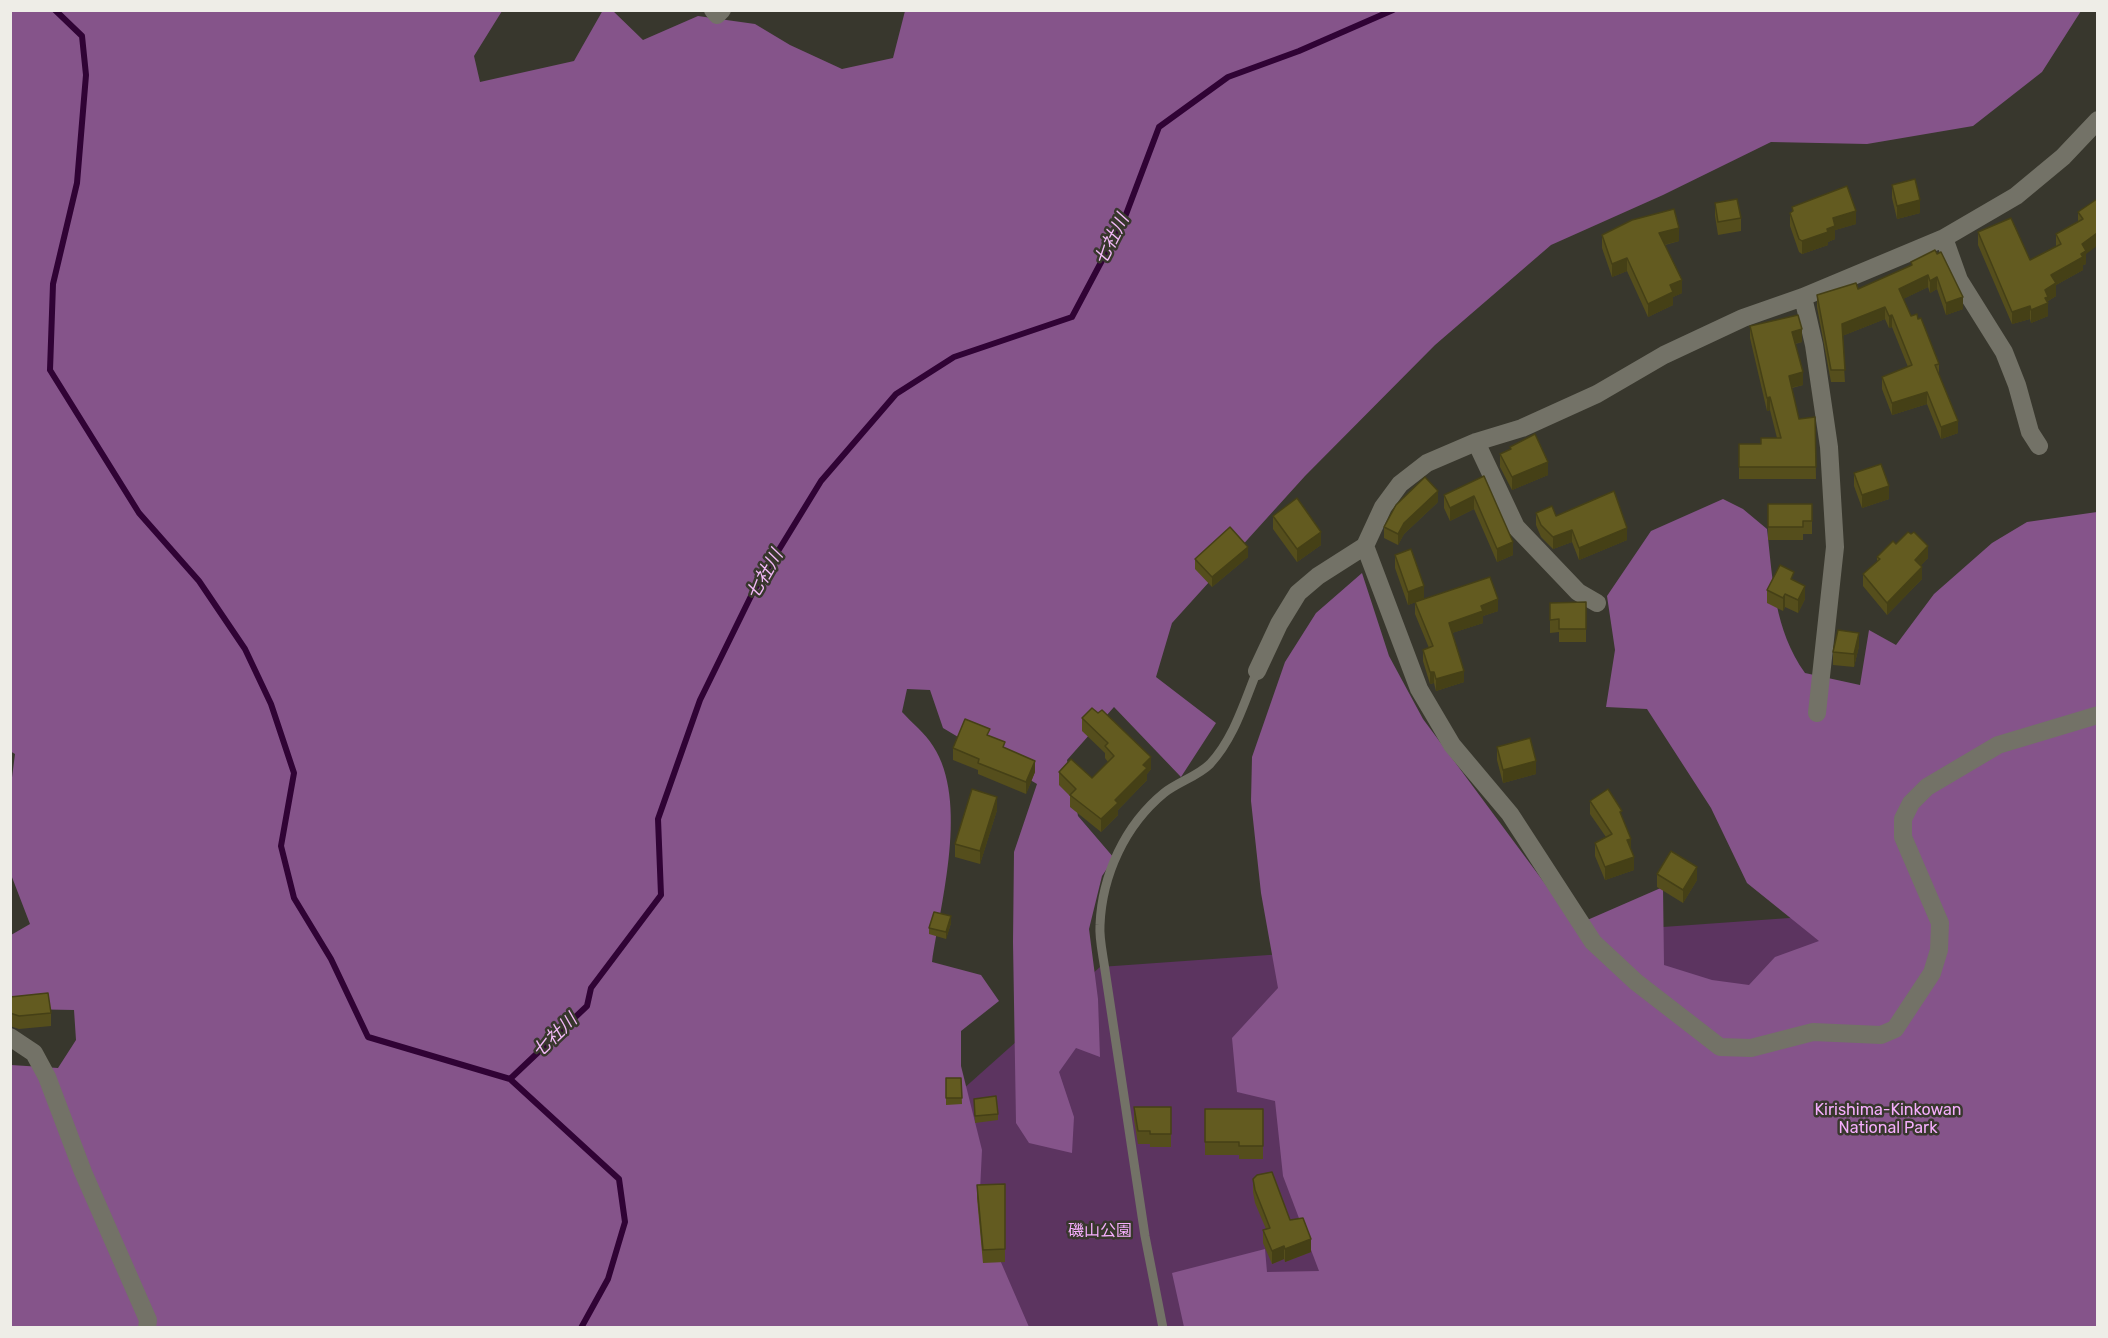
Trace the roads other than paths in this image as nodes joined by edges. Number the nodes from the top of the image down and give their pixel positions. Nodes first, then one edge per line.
1 (713, 10) edge
2 (722, 10) edge
3 (2097, 120) edge
4 (1944, 238) junction
5 (1803, 297) junction
6 (1476, 442) junction
7 (2039, 446) dead end
8 (1365, 546) junction
9 (1597, 603) dead end
10 (1257, 671) joint
11 (1817, 713) dead end
12 (2097, 715) edge
13 (10, 1037) edge
14 (147, 1328) edge
15 (1163, 1328) edge

1 - 2 street
3 - 4 street
4 - 5 street
4 - 7 street
5 - 6 street
5 - 11 street
6 - 8 street
6 - 9 street
8 - 10 street
8 - 12 street
10 - 15 lane
13 - 14 street

